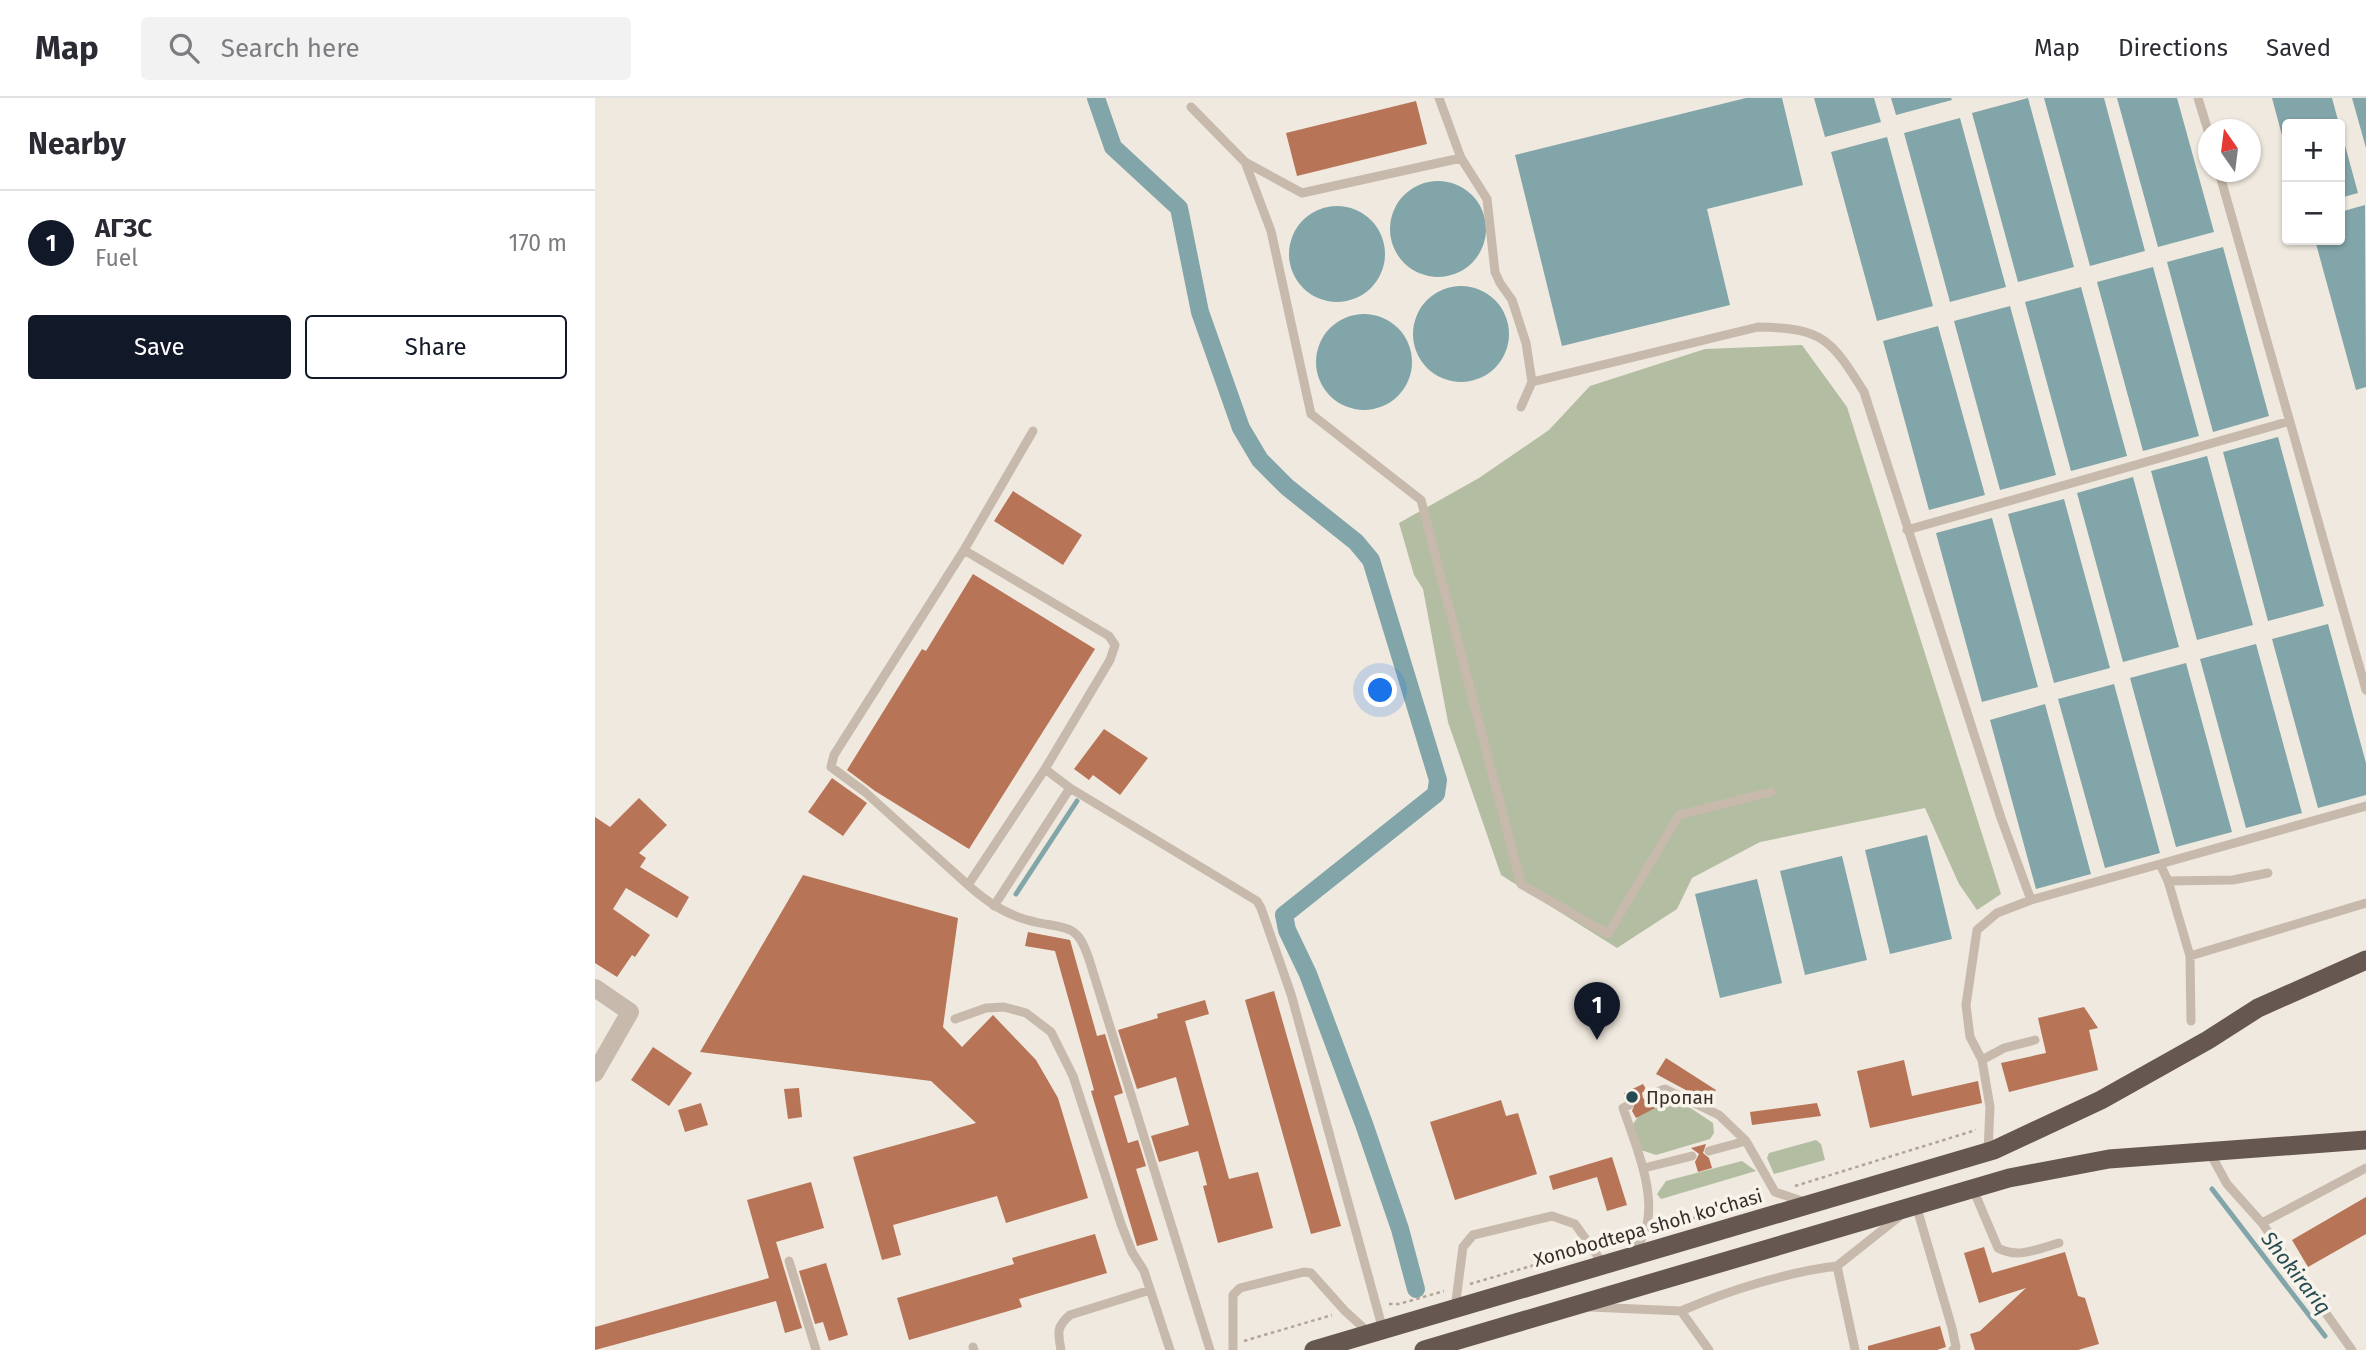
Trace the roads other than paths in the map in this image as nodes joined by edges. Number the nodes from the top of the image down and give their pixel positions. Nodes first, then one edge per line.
1 (1439, 98) edge
2 (2198, 98) edge
3 (1191, 107) dead end
4 (2204, 119) edge
5 (1461, 158) junction
6 (1245, 162) junction
7 (2222, 182) edge
8 (1532, 382) junction
9 (1521, 407) dead end
10 (2290, 421) junction
11 (1033, 431) dead end
12 (1907, 530) junction
13 (964, 550) junction
14 (2366, 690) edge
15 (1045, 769) junction
16 (1070, 788) junction
17 (1771, 792) dead end
18 (2366, 806) edge
19 (2160, 864) junction
20 (2268, 873) dead end
21 (2168, 881) junction
22 (968, 884) junction
23 (2031, 900) junction
24 (2366, 903) edge
25 (994, 906) junction
26 (2190, 956) junction
27 (2366, 960) edge
28 (595, 988) edge
29 (955, 1019) dead end
30 (2191, 1021) dead end
31 (2035, 1040) dead end
32 (1982, 1060) junction
33 (595, 1073) edge
34 (1649, 1095) dead end
35 (1629, 1105) dead end
36 (2366, 1140) edge
37 (1746, 1141) junction
38 (1991, 1150) junction
39 (1709, 1151) dead end
40 (2210, 1152) junction
41 (1692, 1156) dead end
42 (1644, 1168) junction
43 (2366, 1168) edge
44 (1973, 1189) junction
45 (1810, 1204) junction
46 (1915, 1205) junction
47 (2262, 1223) junction
48 (1725, 1229) junction
49 (2059, 1242) dead end
50 (1630, 1257) junction
51 (1734, 1259) junction
52 (789, 1261) dead end
53 (1604, 1265) junction
54 (1837, 1266) junction
55 (1150, 1290) junction
56 (1571, 1307) junction
57 (1455, 1308) junction
58 (1681, 1311) junction
59 (1376, 1332) junction
60 (816, 1350) edge
61 (1061, 1350) edge
62 (1170, 1350) edge
63 (1210, 1350) edge
64 (1233, 1350) edge
65 (1314, 1350) edge
66 (1424, 1350) edge
67 (1709, 1350) edge
68 (1855, 1350) edge
69 (1953, 1350) edge
70 (2352, 1350) edge

1 - 5 lane
2 - 4 lane
3 - 6 lane
5 - 6 lane
5 - 8 lane
6 - 17 lane
7 - 10 lane
8 - 9 lane
8 - 12 lane
10 - 12 lane
10 - 14 lane
11 - 13 lane
12 - 23 lane
13 - 15 lane
13 - 22 lane
15 - 16 lane
15 - 22 lane
16 - 25 lane
16 - 59 lane
18 - 19 lane
19 - 21 lane
19 - 23 lane
20 - 21 lane
21 - 26 lane
22 - 25 lane
23 - 32 lane
24 - 26 lane
25 - 63 lane
26 - 30 lane
27 - 38 highway, Xonobodtepa shoh ko'chasi
28 - 33 street
29 - 55 lane
31 - 32 lane
32 - 38 lane
34 - 37 lane
35 - 42 lane
36 - 40 highway
37 - 39 lane
37 - 45 lane
38 - 45 highway, Xonobodtepa shoh ko'chasi
40 - 44 highway
40 - 47 lane
41 - 42 lane
42 - 50 lane
43 - 47 lane
44 - 46 highway
44 - 49 lane
45 - 48 highway, Xonobodtepa shoh ko'chasi
46 - 51 highway
46 - 54 lane
46 - 69 lane
47 - 70 lane
48 - 50 highway, Xonobodtepa shoh ko'chasi
48 - 51 highway
50 - 53 highway, Xonobodtepa shoh ko'chasi
51 - 56 highway
52 - 60 lane
53 - 57 highway, Xonobodtepa shoh ko'chasi
53 - 57 lane
54 - 58 lane
54 - 68 lane
55 - 61 lane
55 - 62 lane
56 - 58 lane
56 - 66 highway
57 - 59 highway, Xonobodtepa shoh ko'chasi
58 - 67 lane
59 - 64 lane
59 - 65 highway, Xonobodtepa shoh ko'chasi

